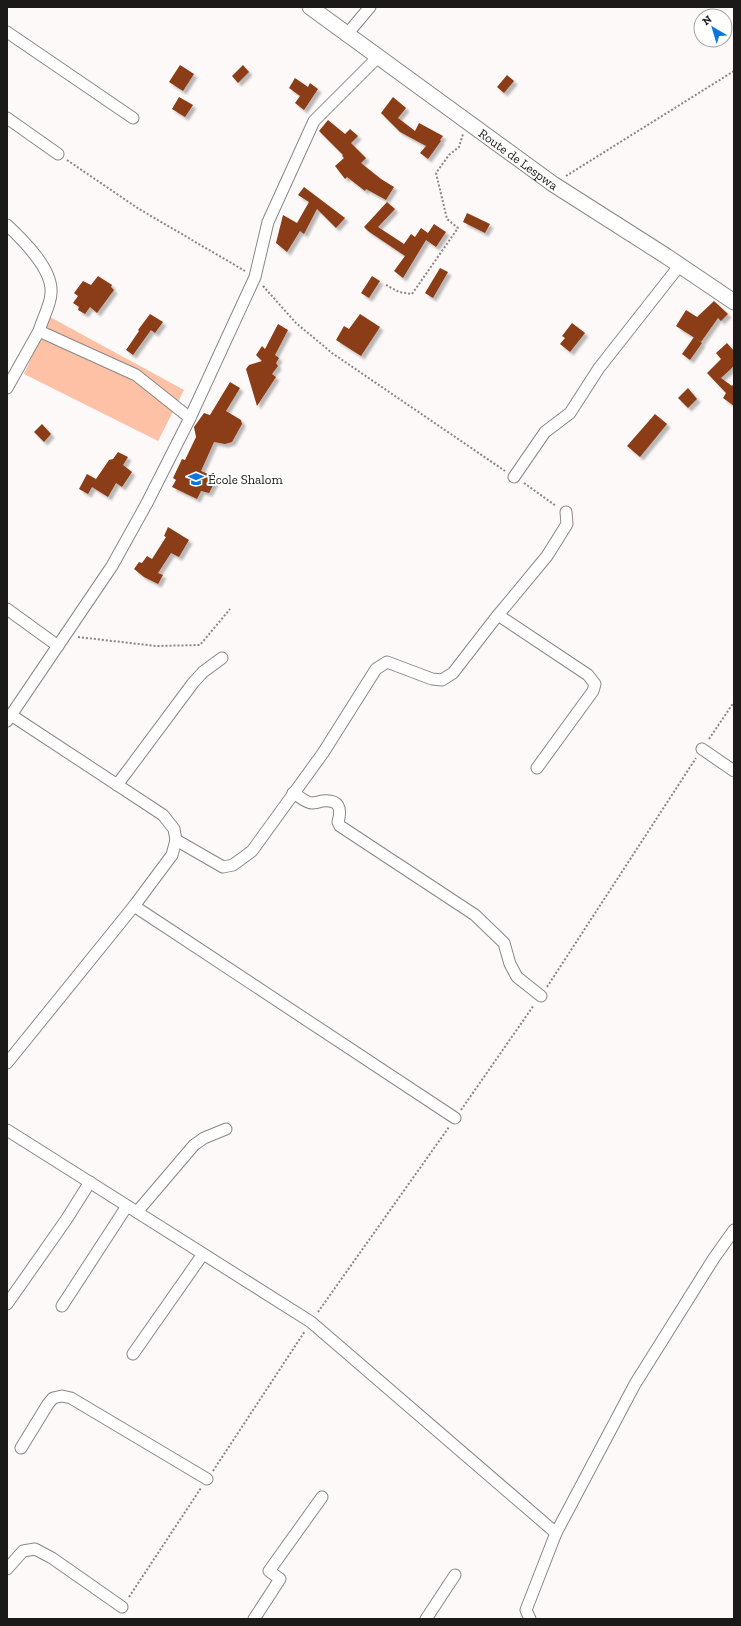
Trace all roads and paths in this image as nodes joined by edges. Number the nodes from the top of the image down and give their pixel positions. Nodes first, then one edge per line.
1 (310, 7) edge
2 (370, 7) edge
3 (7, 32) edge
4 (348, 34) junction
5 (379, 56) junction
6 (734, 71) edge
7 (7, 118) edge
8 (133, 118) dead end
9 (466, 121) junction
10 (58, 154) joint
11 (553, 184) junction
12 (7, 225) edge
13 (680, 265) junction
14 (255, 277) junction
15 (386, 285) dead end
16 (734, 302) edge
17 (39, 331) junction
18 (9, 381) edge
19 (190, 418) junction
20 (514, 477) junction
21 (566, 512) joint
22 (7, 609) edge
23 (230, 609) dead end
24 (498, 615) junction
25 (64, 636) junction
26 (58, 646) junction
27 (222, 658) dead end
28 (734, 702) edge
29 (9, 718) edge
30 (702, 750) junction
31 (537, 768) dead end
32 (734, 770) edge
33 (117, 785) junction
34 (293, 792) junction
35 (176, 840) junction
36 (134, 906) junction
37 (541, 996) junction
38 (7, 1063) edge
39 (455, 1118) junction
40 (226, 1129) dead end
41 (7, 1130) edge
42 (90, 1182) junction
43 (127, 1206) junction
44 (137, 1212) junction
45 (734, 1230) edge
46 (203, 1254) junction
47 (7, 1304) edge
48 (62, 1306) dead end
49 (311, 1322) junction
50 (133, 1354) dead end
51 (21, 1448) dead end
52 (207, 1479) junction
53 (322, 1497) dead end
54 (556, 1533) junction
55 (7, 1569) edge
56 (455, 1575) dead end
57 (122, 1607) joint
58 (528, 1615) edge
59 (254, 1619) edge
60 (426, 1619) edge
61 (518, 1619) edge

1 - 4 street, Route de Lespwa
2 - 4 street
3 - 8 street
4 - 5 street, Route de Lespwa
5 - 9 street, Route de Lespwa
5 - 14 street
6 - 11 path
7 - 10 street
9 - 11 street, Route de Lespwa
9 - 15 path
10 - 14 path
11 - 13 street, Route de Lespwa
12 - 17 street
13 - 16 street, Route de Lespwa
13 - 20 street
14 - 19 street
14 - 20 path
17 - 18 street
17 - 19 street
19 - 25 street
20 - 21 path
21 - 24 street
22 - 26 street
23 - 25 path
24 - 31 street
24 - 34 street
25 - 26 street
26 - 29 street
27 - 33 street
28 - 30 path
29 - 33 street
30 - 32 street
30 - 37 path
33 - 35 street
34 - 35 street
34 - 37 street
35 - 36 street
36 - 38 street
36 - 39 street
37 - 39 path
39 - 49 path
40 - 44 street
41 - 42 street
42 - 43 street
42 - 47 street
43 - 44 street
43 - 48 street
44 - 46 street
45 - 54 street
46 - 49 street
46 - 50 street
49 - 52 path
49 - 54 street
51 - 52 street
52 - 57 path
53 - 59 street
54 - 58 street
55 - 57 street
56 - 60 street
58 - 61 street

